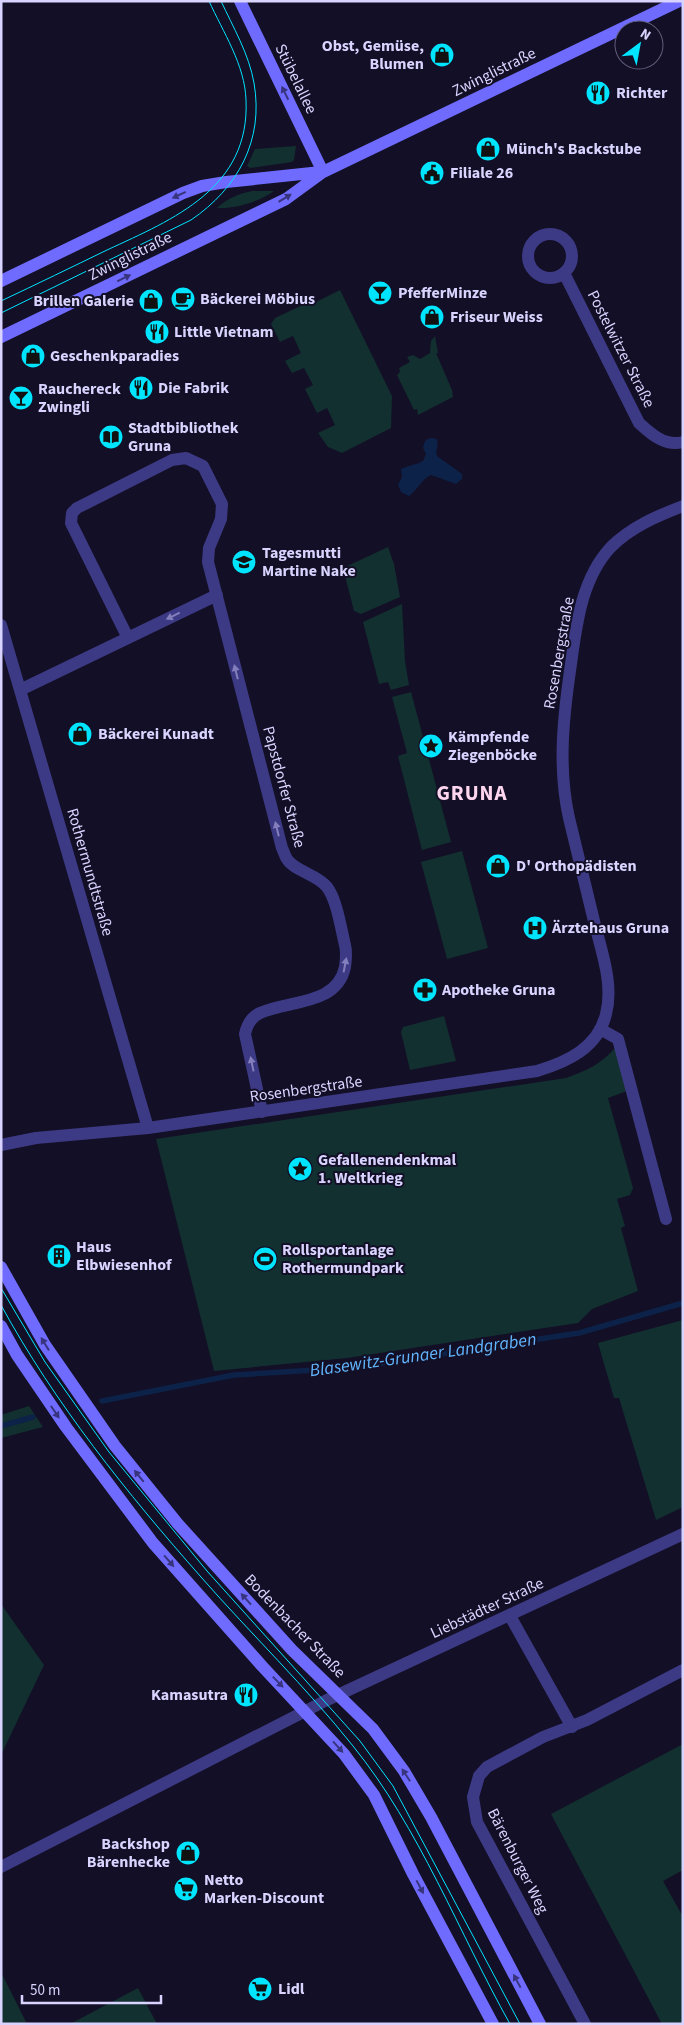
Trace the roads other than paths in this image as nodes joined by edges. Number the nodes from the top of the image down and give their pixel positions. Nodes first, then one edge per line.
1 (240, 1) edge
2 (679, 1) edge
3 (323, 172) junction
4 (564, 272) dead end
5 (1, 282) edge
6 (1, 337) edge
7 (683, 442) edge
8 (683, 506) edge
9 (216, 595) junction
10 (1, 625) edge
11 (128, 638) junction
12 (20, 690) junction
13 (600, 1029) junction
14 (262, 1112) junction
15 (148, 1128) junction
16 (1, 1145) edge
17 (666, 1219) dead end
18 (1, 1267) edge
19 (1, 1326) edge
20 (683, 1534) edge
21 (510, 1616) junction
22 (683, 1670) edge
23 (338, 1694) junction
24 (306, 1711) junction
25 (572, 1727) junction
26 (1, 1867) edge
27 (492, 2024) edge
28 (540, 2024) edge
29 (585, 2024) edge

3 -> 1 street, Stübelallee
2 - 3 street, Zwinglistraße
3 -> 5 street, Zwinglistraße
6 -> 3 street, Zwinglistraße
4 - 7 street, Postelwitzer Straße
8 - 13 street, Rosenbergstraße
9 -> 11 street
9 - 11 street, Papstdorfer Straße
14 -> 9 street, Papstdorfer Straße
10 - 12 street, Rothermundtstraße
11 - 12 street
12 - 15 street, Rothermundtstraße
13 - 14 street, Rosenbergstraße
13 - 17 street
14 - 15 street, Rosenbergstraße
15 - 16 street, Rosenbergstraße
23 -> 18 street, Bodenbacher Straße
19 -> 24 street
20 - 21 street, Liebstädter Straße
21 - 23 street, Liebstädter Straße
21 - 25 street
22 - 25 street, Bärenburger Weg
23 - 24 street, Liebstädter Straße
28 -> 23 street, Bodenbacher Straße
24 - 26 street, Liebstädter Straße
24 -> 27 street
25 - 29 street, Bärenburger Weg

